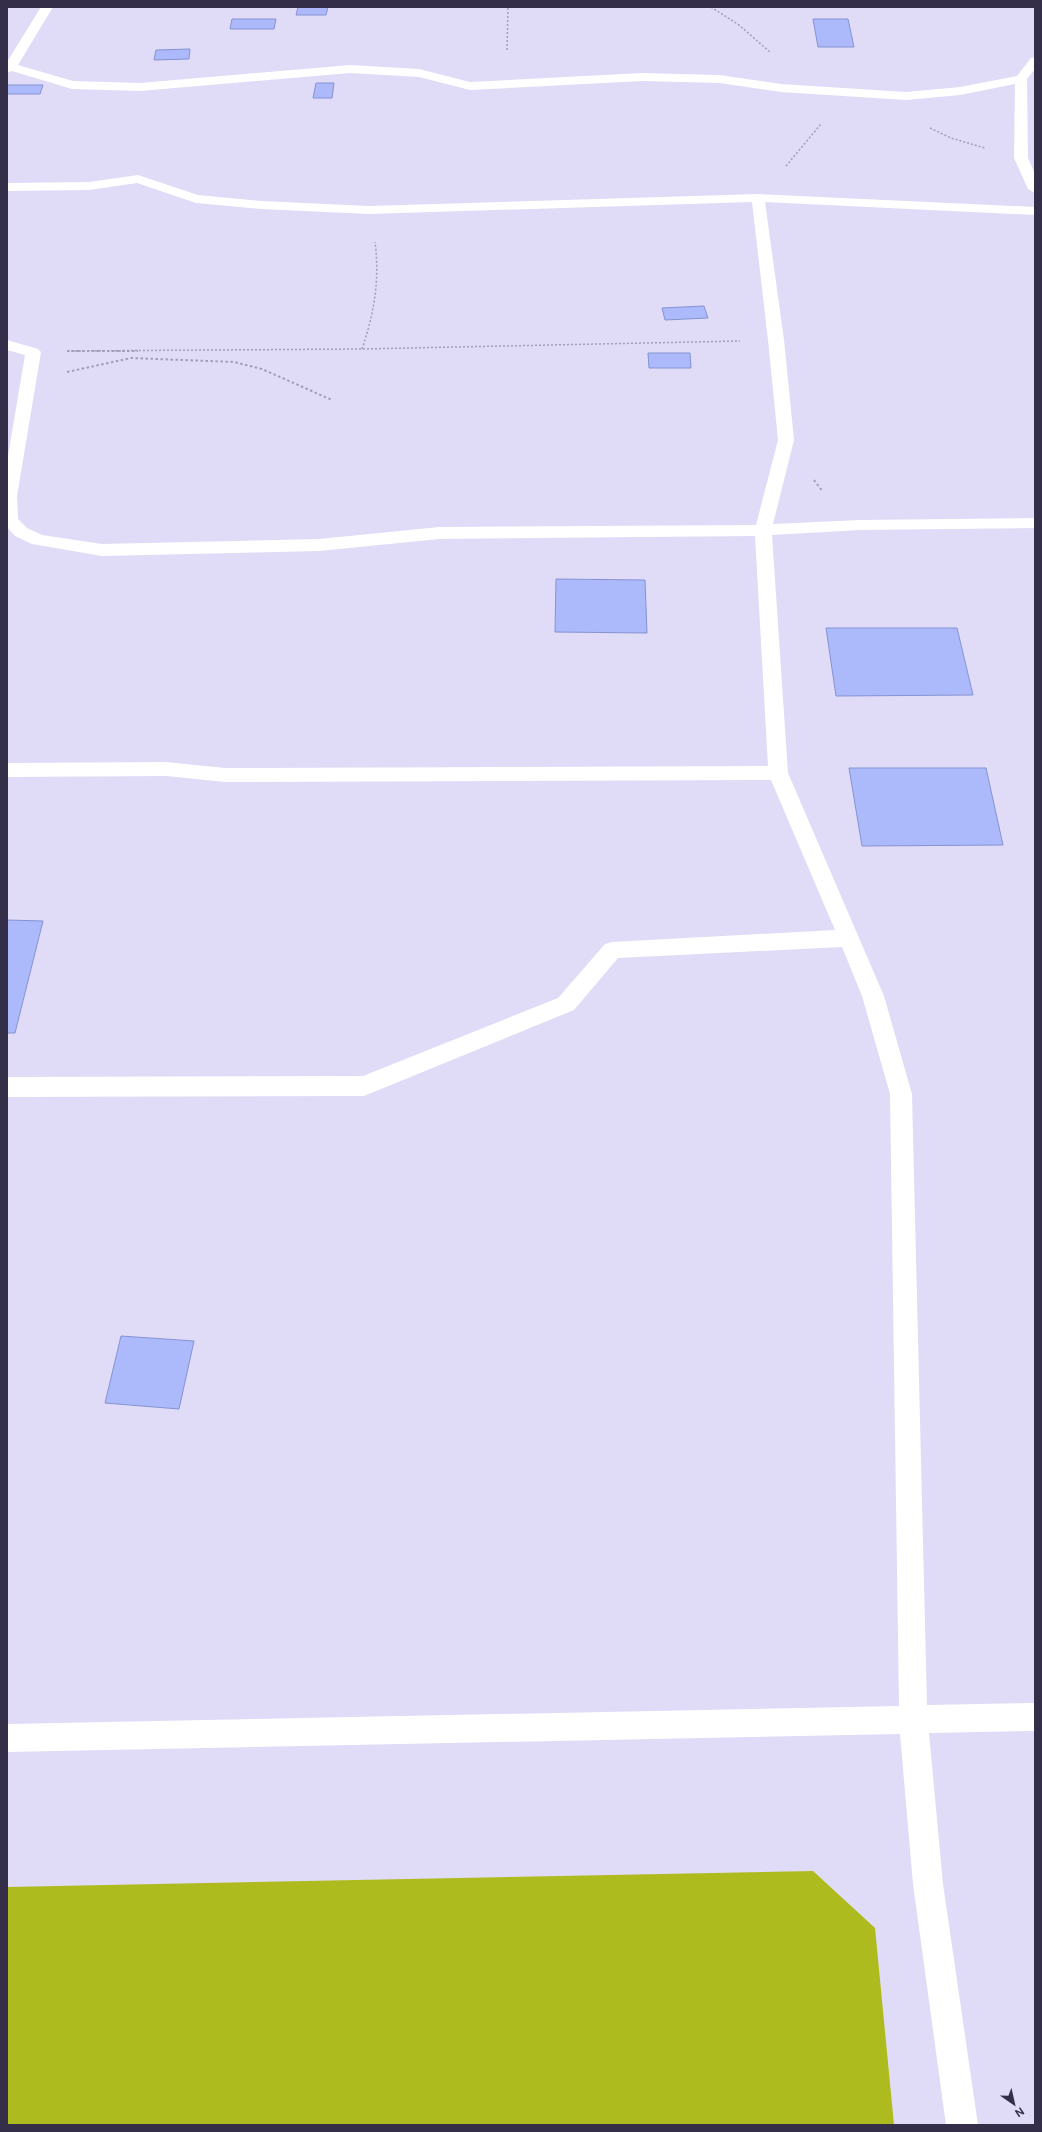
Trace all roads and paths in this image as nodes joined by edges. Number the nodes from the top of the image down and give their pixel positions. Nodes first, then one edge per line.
1 (47, 7) edge
2 (508, 7) edge
3 (1035, 61) edge
4 (8, 67) edge
5 (1021, 79) junction
6 (506, 85) junction
7 (823, 122) dead end
8 (7, 187) edge
9 (1035, 189) edge
10 (758, 198) junction
11 (369, 210) junction
12 (1035, 211) edge
13 (776, 340) junction
14 (7, 345) edge
15 (362, 349) junction
16 (33, 352) junction
17 (27, 386) junction
18 (332, 400) dead end
19 (8, 496) edge
20 (1035, 523) edge
21 (763, 530) junction
22 (7, 770) edge
23 (778, 773) junction
24 (848, 938) junction
25 (7, 1087) edge
26 (1035, 1717) edge
27 (913, 1719) junction
28 (7, 1738) edge
29 (962, 2125) edge

1 - 4 street
2 - 6 path
3 - 5 street
4 - 6 street
5 - 6 street
5 - 9 street
7 - 10 path
8 - 11 street
10 - 11 street
10 - 12 street
10 - 13 street
11 - 15 path
13 - 15 path
13 - 21 street
14 - 16 street
15 - 16 path
16 - 17 street
17 - 18 path
17 - 19 street
19 - 21 street
20 - 21 street
21 - 23 street
22 - 23 street
23 - 24 street
24 - 25 street
24 - 27 street
26 - 27 street
27 - 28 street
27 - 29 street

